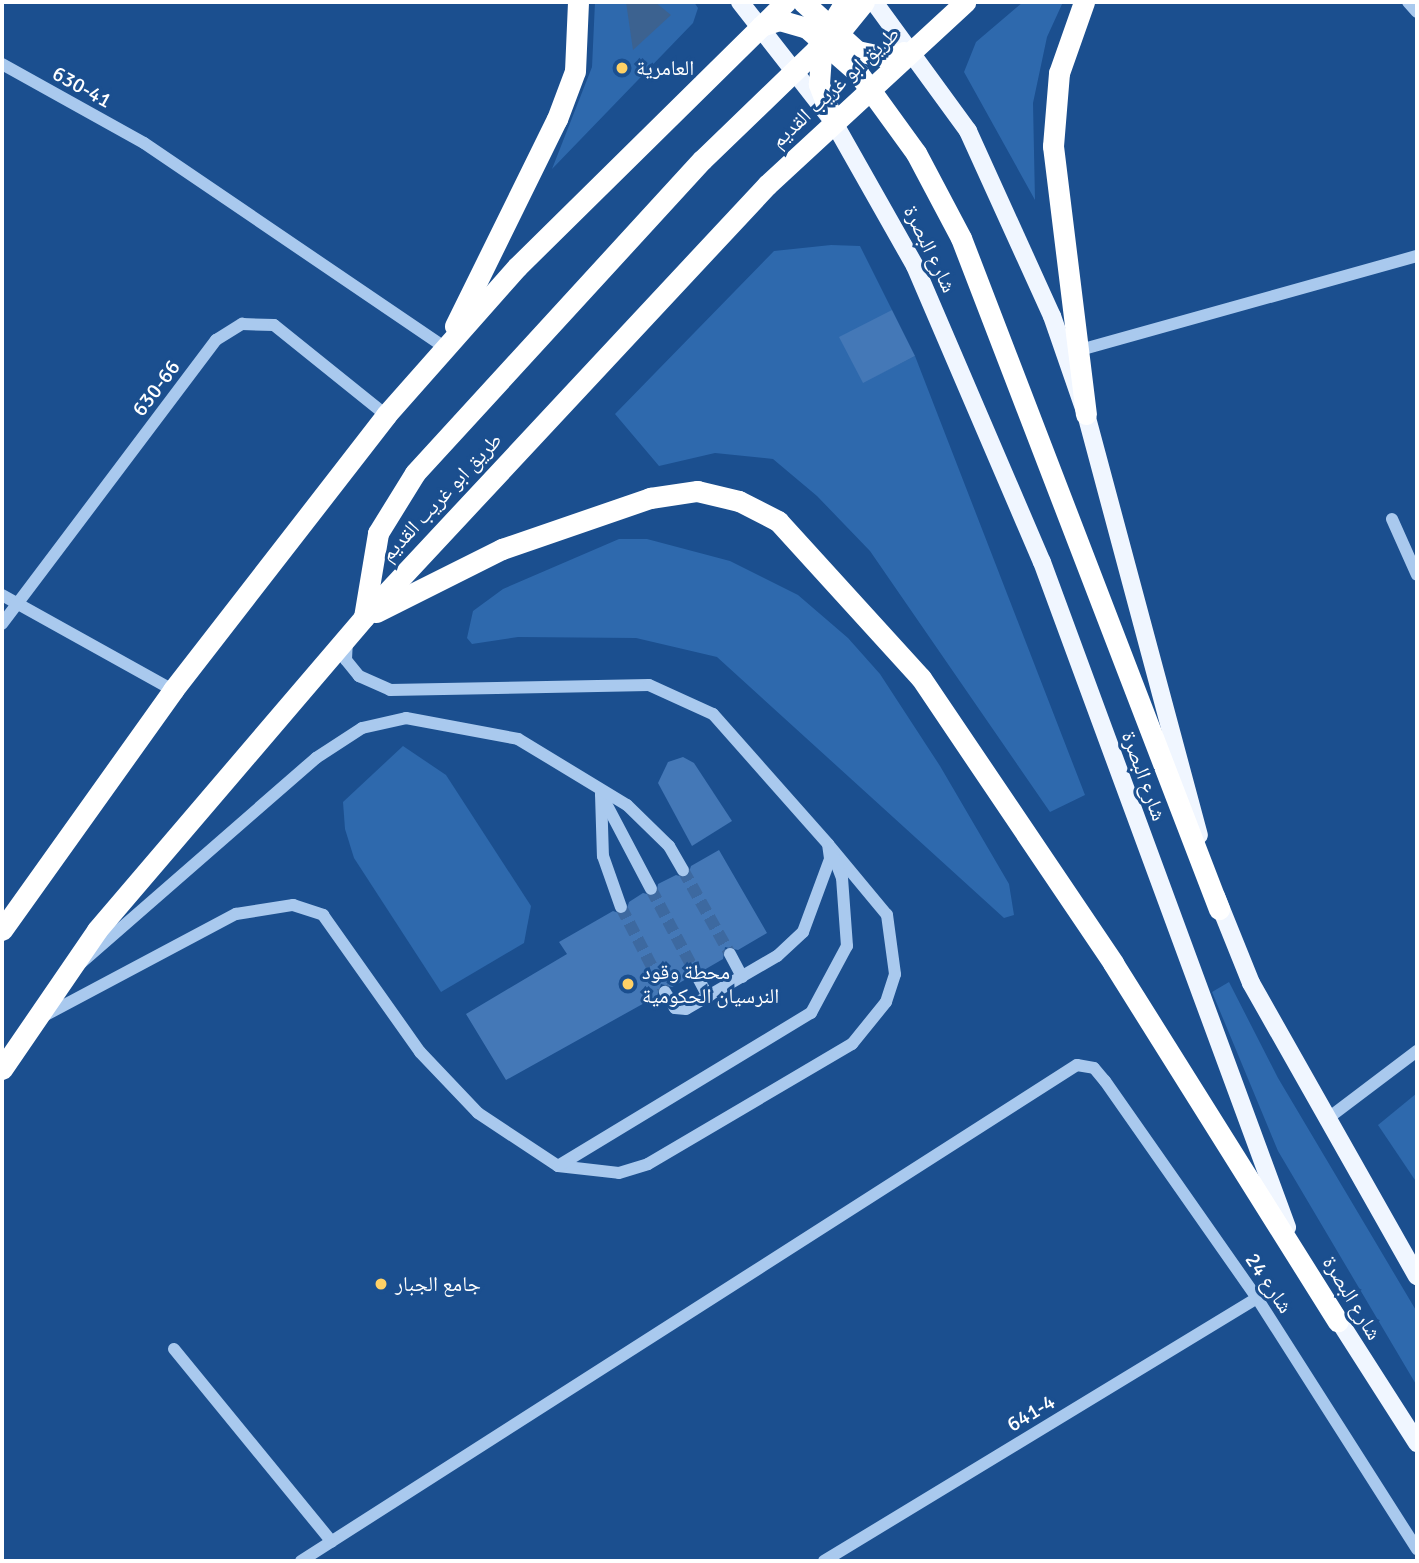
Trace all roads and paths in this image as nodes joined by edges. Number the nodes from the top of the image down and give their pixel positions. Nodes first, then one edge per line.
1 (578, 2) edge
2 (740, 2) edge
3 (786, 2) edge
4 (803, 2) edge
5 (845, 2) edge
6 (864, 2) edge
7 (874, 2) edge
8 (965, 2) edge
9 (1084, 2) edge
10 (1408, 2) edge
11 (1417, 12) edge
12 (761, 26) junction
13 (828, 37) junction
14 (912, 47) junction
15 (2, 64) edge
16 (796, 71) junction
17 (869, 87) junction
18 (833, 121) junction
19 (1417, 256) edge
20 (444, 347) junction
21 (1080, 350) junction
22 (1086, 414) junction
23 (386, 415) junction
24 (1392, 519) dead end
25 (1417, 575) edge
26 (2, 595) edge
27 (18, 604) junction
28 (364, 617) junction
29 (2, 624) edge
30 (348, 637) junction
31 (173, 690) junction
32 (601, 794) junction
33 (828, 844) junction
34 (683, 870) tunnel mouth
35 (651, 889) tunnel mouth
36 (621, 907) tunnel mouth
37 (1219, 909) junction
38 (2, 930) edge
39 (730, 954) tunnel mouth
40 (696, 974) tunnel mouth
41 (64, 976) junction
42 (742, 977) junction
43 (665, 992) tunnel mouth
44 (708, 997) junction
45 (34, 1021) junction
46 (1417, 1051) edge
47 (2, 1069) edge
48 (1327, 1119) junction
49 (558, 1166) junction
50 (1417, 1276) edge
51 (1257, 1298) junction
52 (1338, 1321) junction
53 (174, 1349) dead end
54 (1417, 1443) edge
55 (332, 1542) junction
56 (1417, 1549) edge
57 (301, 1561) edge
58 (824, 1561) edge

1 - 20 highway
2 - 12 main road, شارع البصرة
3 - 12 highway
4 - 13 highway
5 - 13 highway
6 - 13 highway
7 - 14 main road, شارع البصرة
8 - 14 highway, طريق ابو غريب القديم
9 - 21 highway
10 - 11 street
12 - 13 highway
12 - 16 main road, شارع البصرة
12 - 20 highway
13 - 14 highway
13 - 16 highway
13 - 17 highway
13 - 18 highway
14 - 17 highway, طريق ابو غريب القديم
14 - 22 main road, شارع البصرة
15 - 20 street, 630-41
16 - 18 main road, شارع البصرة
16 - 28 highway
17 - 18 highway, طريق ابو غريب القديم
17 - 37 highway
18 - 28 highway, طريق ابو غريب القديم
18 - 52 main road, شارع البصرة
19 - 21 street
20 - 23 highway
21 - 22 highway
22 - 37 main road, شارع البصرة
23 - 27 street, 630-66
23 - 31 highway
24 - 25 street
26 - 27 street
27 - 29 street, 630-66
27 - 31 street
28 - 30 highway, طريق ابو غريب القديم
28 - 52 highway
30 - 33 street
30 - 41 highway, طريق ابو غريب القديم
31 - 38 highway
32 - 34 street
32 - 35 street
32 - 36 street
32 - 41 street
33 - 42 street
33 - 49 street
33 - 49 street
37 - 48 main road, شارع البصرة
39 - 42 street
40 - 44 street
41 - 45 highway, طريق ابو غريب القديم
42 - 44 street
43 - 44 street
45 - 47 highway, طريق ابو غريب القديم
45 - 49 street
46 - 48 street
48 - 50 main road, شارع البصرة
51 - 55 street, شارع 24
51 - 56 street, شارع 24
51 - 58 street, 641-4
52 - 54 main road, شارع البصرة
53 - 55 street
55 - 57 street

